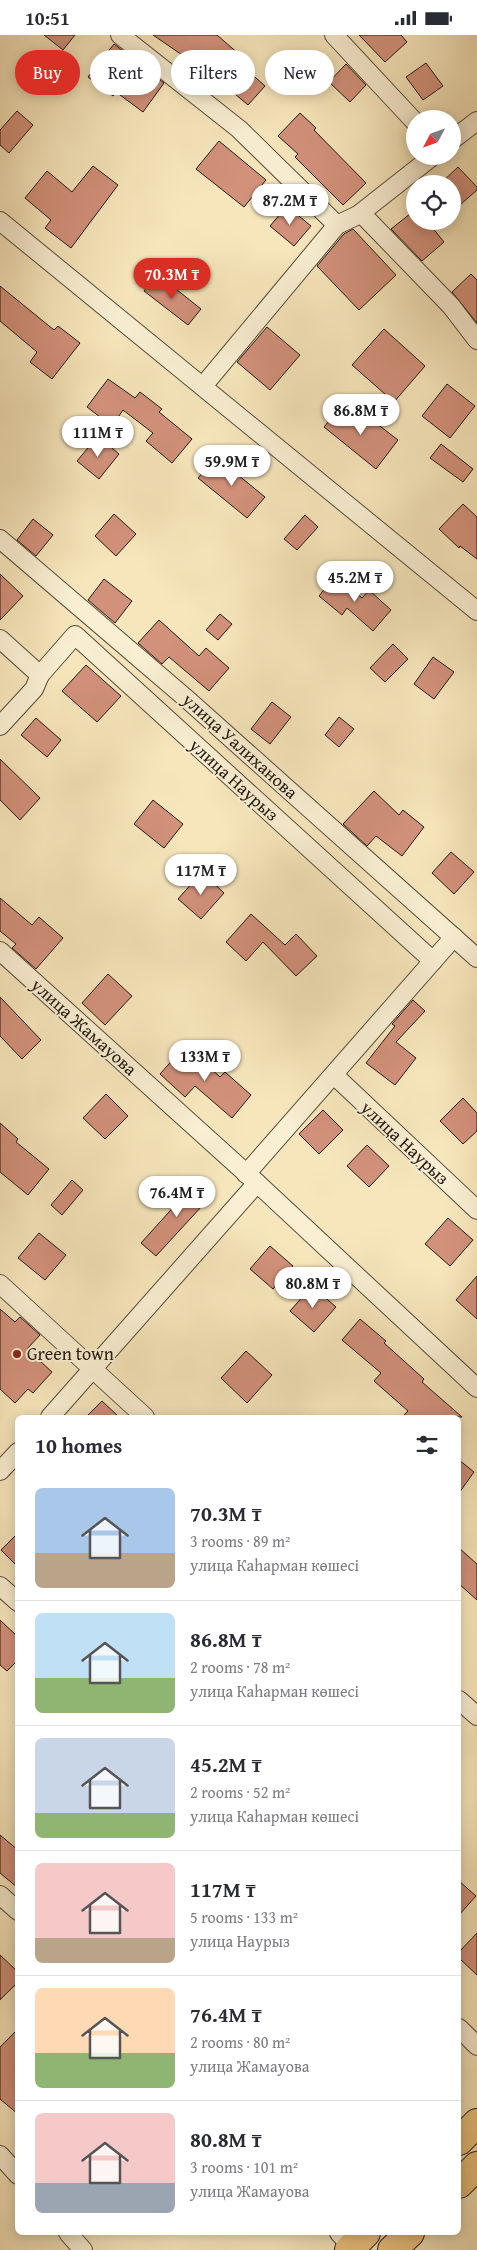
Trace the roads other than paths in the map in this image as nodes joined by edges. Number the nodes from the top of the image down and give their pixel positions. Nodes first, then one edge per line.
1 (120, 35) edge
2 (334, 35) edge
3 (406, 112) edge
4 (477, 121) edge
5 (461, 134) edge
6 (421, 165) edge
7 (361, 213) junction
8 (0, 221) edge
9 (337, 225) junction
10 (477, 340) edge
11 (203, 386) junction
12 (0, 539) edge
13 (477, 611) edge
14 (0, 639) edge
15 (40, 675) junction
16 (0, 726) edge
17 (454, 937) junction
18 (0, 951) edge
19 (477, 958) edge
20 (433, 961) junction
21 (334, 1075) junction
22 (252, 1178) junction
23 (477, 1210) edge
24 (0, 1284) edge
25 (93, 1371) junction
26 (477, 1388) edge
27 (52, 1415) edge
28 (143, 1415) edge
29 (15, 1456) edge
30 (0, 1471) edge
31 (0, 1586) edge
32 (15, 1599) edge
33 (461, 1702) edge
34 (477, 1716) edge
35 (0, 1895) edge
36 (15, 1908) edge
37 (461, 2030) edge
38 (477, 2046) edge
39 (477, 2123) edge
40 (461, 2139) edge
41 (0, 2155) edge
42 (477, 2166) edge
43 (15, 2172) edge
44 (461, 2182) edge
45 (70, 2235) edge
46 (408, 2235) edge
47 (83, 2250) edge
48 (392, 2250) edge

1 - 9 street
2 - 3 street
4 - 5 street
6 - 7 street
7 - 9 street
7 - 10 street
8 - 11 street
9 - 11 street
11 - 13 street
12 - 17 street, улица Уалиханова
14 - 15 street
15 - 16 street, улица Наурыз
15 - 20 street, улица Наурыз
17 - 19 street, улица Уалиханова
17 - 20 street
18 - 22 street, улица Жамауова
20 - 21 street
21 - 22 street
21 - 23 street, улица Наурыз
22 - 25 street
22 - 26 street, улица Жамауова
24 - 25 street
25 - 27 street
25 - 28 street
29 - 30 street
31 - 32 street
33 - 34 street
35 - 36 street
37 - 38 street
39 - 40 main road
41 - 43 street
42 - 44 main road
45 - 47 street
46 - 48 main road

